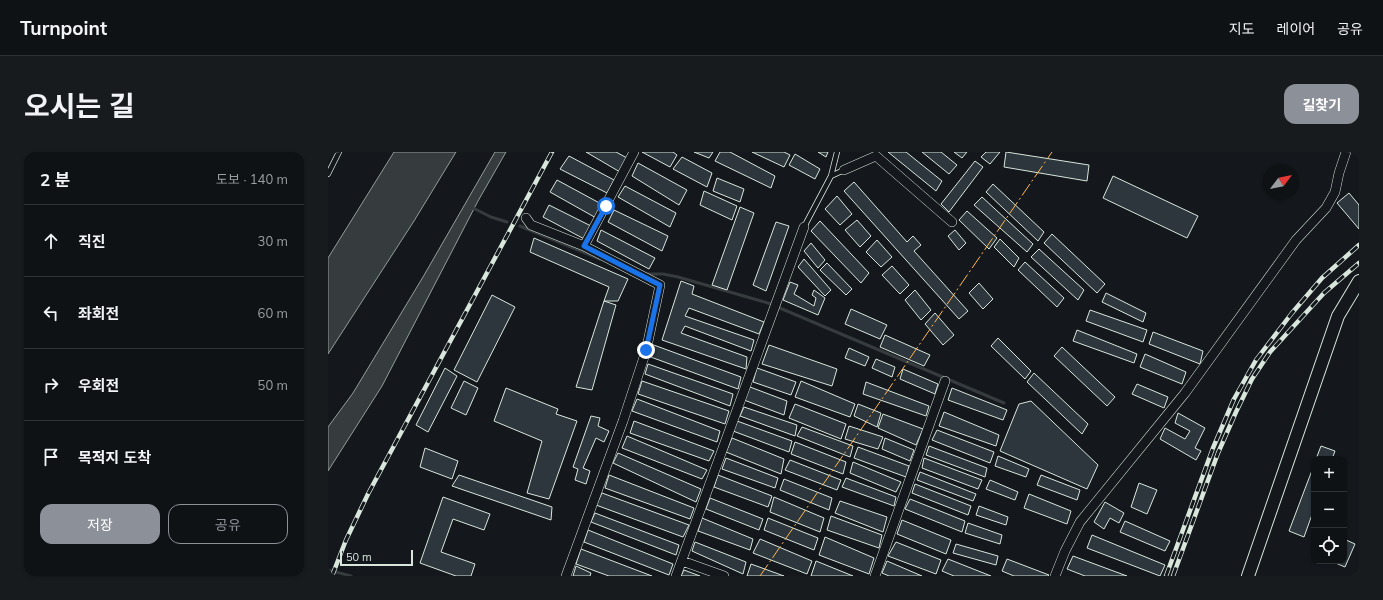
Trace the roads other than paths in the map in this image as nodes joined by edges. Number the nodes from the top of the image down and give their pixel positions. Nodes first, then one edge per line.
1 (340, 152) edge
2 (634, 152) edge
3 (837, 152) edge
4 (1346, 152) edge
5 (844, 170) joint
6 (328, 174) edge
7 (831, 176) junction
8 (526, 218) dead end
9 (952, 222) dead end
10 (804, 227) joint
11 (584, 246) junction
12 (1359, 281) edge
13 (945, 381) dead end
14 (682, 561) junction
15 (566, 576) edge
16 (676, 576) edge
17 (724, 576) edge
18 (875, 576) edge
19 (1055, 576) edge
20 (1248, 576) edge

1 - 6 lane
2 - 11 street
3 - 7 lane
4 - 19 street
5 - 7 lane
5 - 9 street
7 - 10 lane
8 - 11 street
10 - 14 street
11 - 15 street
12 - 20 main road
13 - 18 street
14 - 16 street
14 - 17 street

